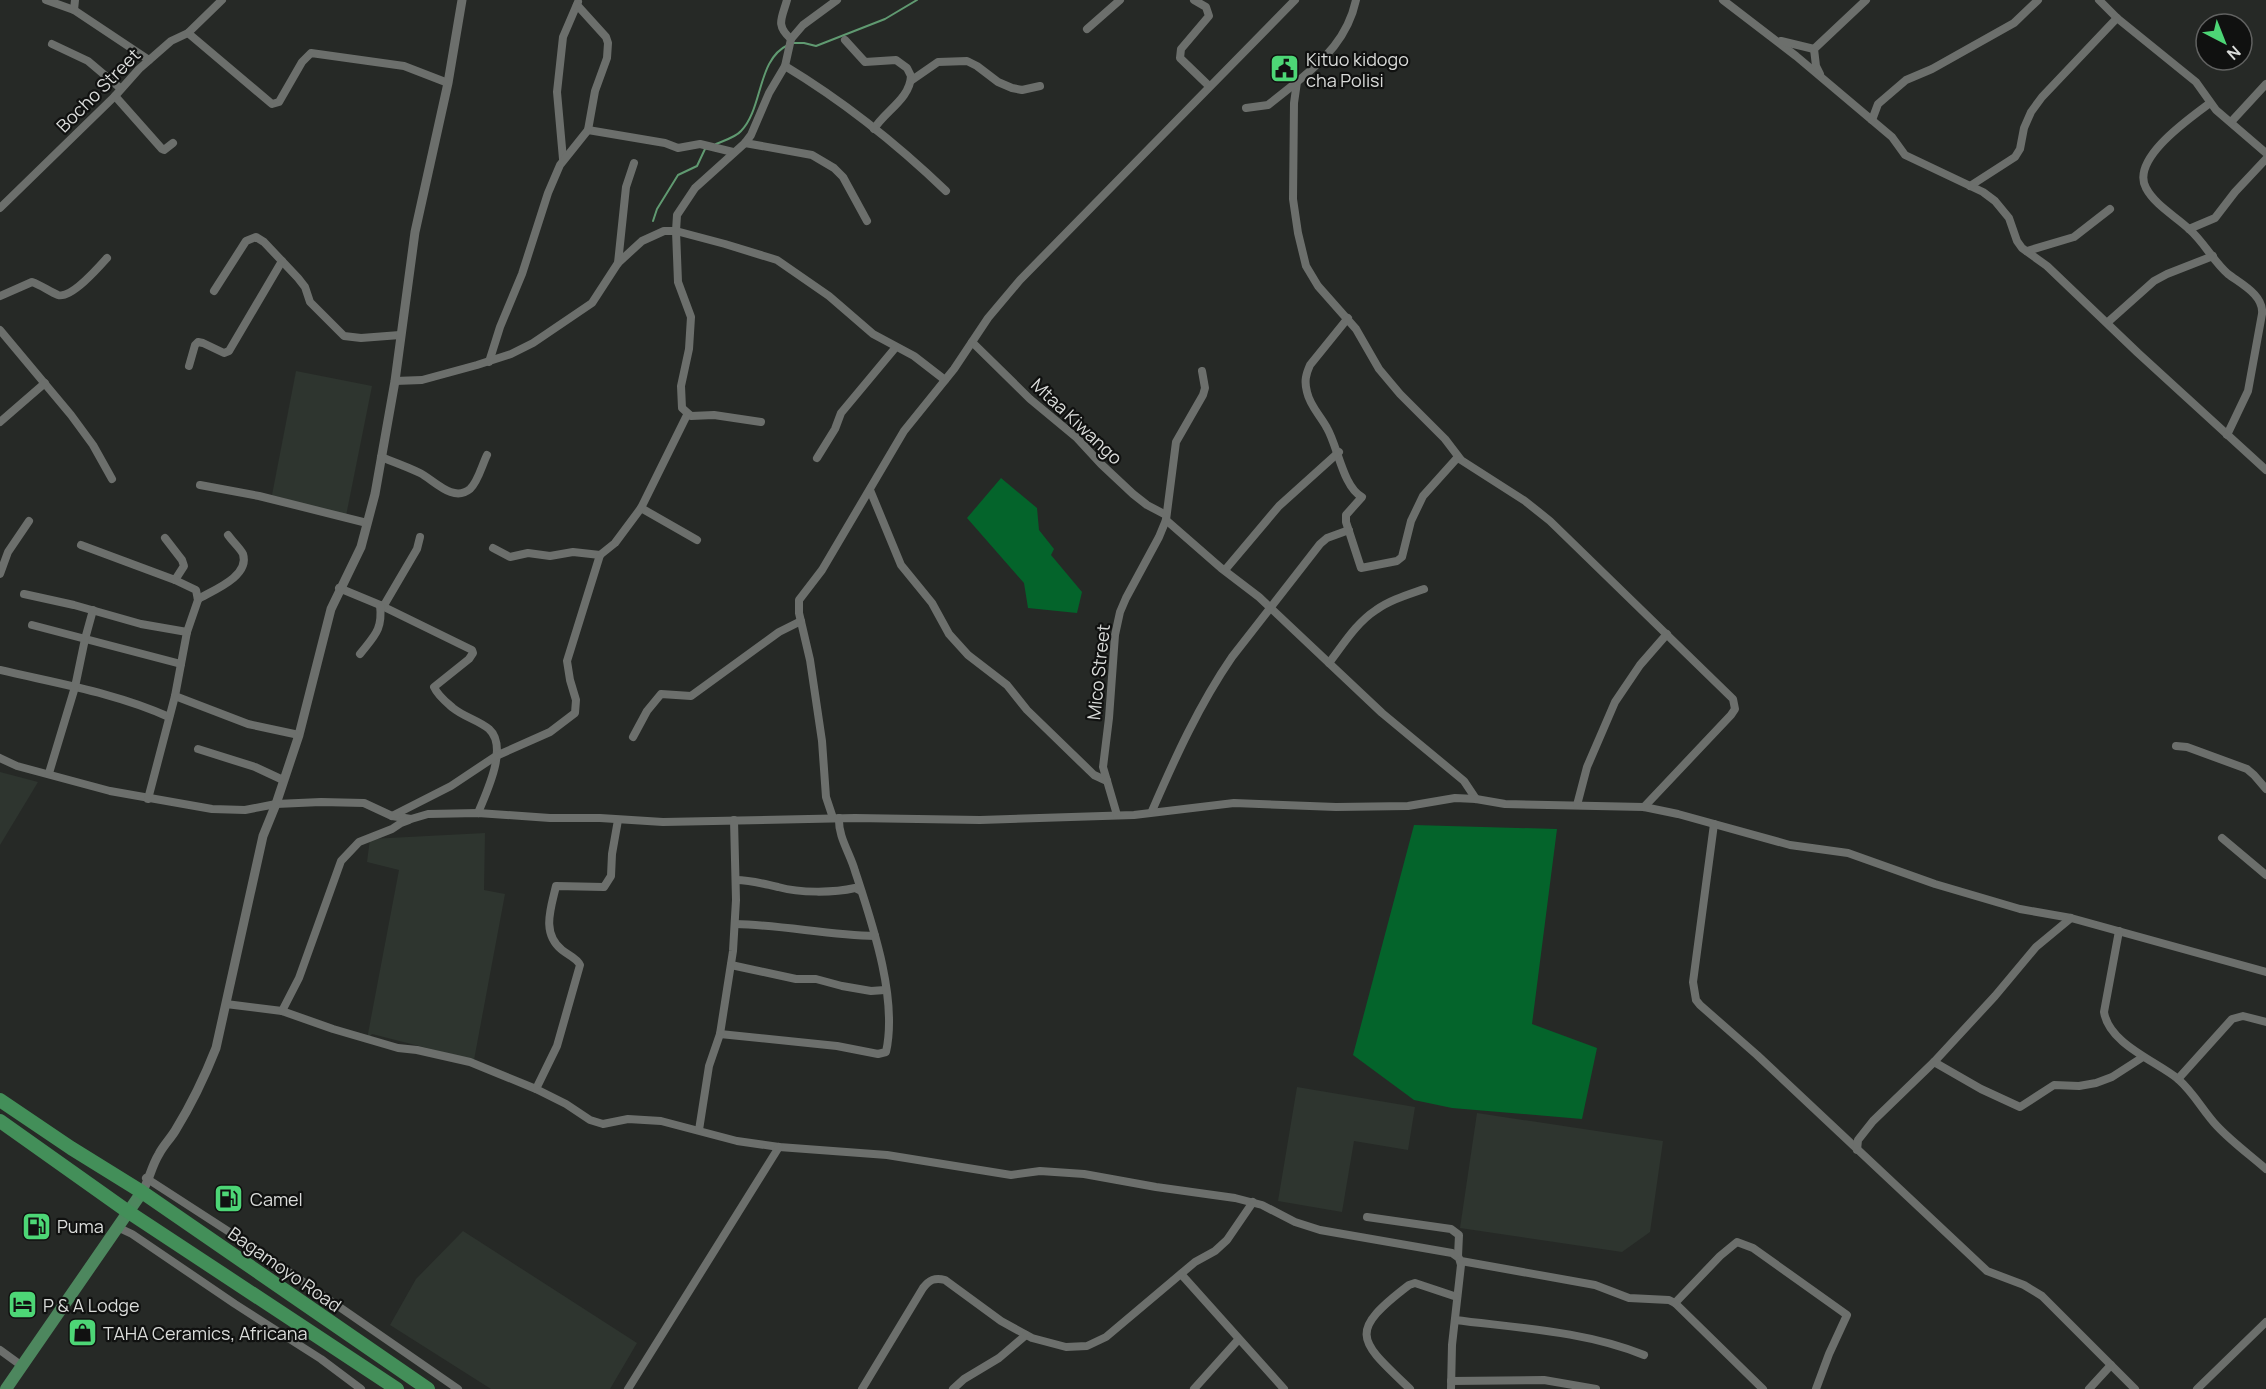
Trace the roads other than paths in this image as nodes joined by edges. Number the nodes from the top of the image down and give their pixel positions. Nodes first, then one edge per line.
1 (46, 0) edge
2 (75, 0) edge
3 (222, 0) edge
4 (462, 0) edge
5 (787, 0) edge
6 (837, 0) edge
7 (1120, 0) edge
8 (1194, 0) edge
9 (1295, 0) edge
10 (1356, 0) edge
11 (1723, 0) edge
12 (1866, 0) edge
13 (2038, 0) edge
14 (2099, 0) edge
15 (578, 2) edge
16 (1203, 2) edge
17 (74, 10) junction
18 (2118, 18) junction
19 (1087, 29) dead end
20 (188, 33) junction
21 (791, 39) junction
22 (1775, 39) junction
23 (845, 40) dead end
24 (52, 44) dead end
25 (1814, 50) junction
26 (149, 60) junction
27 (785, 66) junction
28 (1821, 76) junction
29 (912, 80) junction
30 (1297, 82) junction
31 (448, 83) junction
32 (2266, 84) edge
33 (1040, 86) dead end
34 (1209, 86) junction
35 (117, 92) junction
36 (2210, 103) junction
37 (1245, 108) dead end
38 (1872, 120) junction
39 (2231, 122) junction
40 (874, 129) junction
41 (588, 130) junction
42 (173, 143) dead end
43 (745, 143) junction
44 (733, 152) junction
45 (2266, 153) edge
46 (563, 159) junction
47 (2266, 159) edge
48 (634, 163) dead end
49 (1970, 186) junction
50 (946, 190) dead end
51 (0, 208) edge
52 (2110, 209) dead end
53 (867, 221) dead end
54 (2189, 229) junction
55 (676, 231) junction
56 (2027, 251) junction
57 (2213, 256) junction
58 (107, 258) dead end
59 (282, 261) junction
60 (618, 262) junction
61 (214, 291) dead end
62 (0, 296) edge
63 (1348, 318) junction
64 (2108, 322) junction
65 (0, 330) edge
66 (400, 335) junction
67 (972, 342) junction
68 (896, 347) junction
69 (489, 362) junction
70 (189, 366) dead end
71 (1202, 371) dead end
72 (945, 380) junction
73 (395, 381) junction
74 (45, 383) junction
75 (687, 415) junction
76 (0, 422) edge
77 (761, 422) dead end
78 (2227, 435) junction
79 (1339, 452) junction
80 (487, 455) dead end
81 (381, 457) junction
82 (1458, 457) junction
83 (817, 458) dead end
84 (2266, 470) edge
85 (112, 480) dead end
86 (200, 485) dead end
87 (870, 490) junction
88 (641, 508) junction
89 (1166, 518) junction
90 (29, 521) dead end
91 (367, 523) junction
92 (1349, 530) junction
93 (228, 535) dead end
94 (420, 537) dead end
95 (165, 538) dead end
96 (698, 540) dead end
97 (0, 545) edge
98 (81, 545) dead end
99 (494, 548) dead end
100 (8, 552) junction
101 (600, 555) junction
102 (1225, 570) junction
103 (0, 574) edge
104 (175, 580) junction
105 (339, 588) junction
106 (1424, 589) dead end
107 (24, 594) dead end
108 (198, 599) junction
109 (382, 606) junction
110 (1270, 607) junction
111 (93, 610) junction
112 (801, 621) junction
113 (32, 625) dead end
114 (187, 632) junction
115 (1667, 634) junction
116 (85, 639) junction
117 (360, 654) dead end
118 (1329, 663) junction
119 (181, 664) junction
120 (0, 670) edge
121 (75, 687) junction
122 (175, 696) junction
123 (168, 717) junction
124 (299, 735) junction
125 (633, 736) dead end
126 (2176, 746) dead end
127 (198, 748) dead end
128 (496, 756) junction
129 (0, 758) edge
130 (49, 773) junction
131 (283, 780) junction
132 (1107, 781) junction
133 (2266, 789) edge
134 (148, 799) junction
135 (1476, 799) junction
136 (276, 804) junction
137 (1577, 805) junction
138 (1644, 807) junction
139 (1152, 811) junction
140 (478, 813) junction
141 (1117, 815) junction
142 (392, 816) junction
143 (836, 818) junction
144 (411, 819) junction
145 (618, 820) junction
146 (734, 820) junction
147 (1714, 824) junction
148 (2222, 838) dead end
149 (2266, 875) edge
150 (736, 880) junction
151 (861, 891) junction
152 (2071, 918) junction
153 (735, 924) junction
154 (2119, 931) junction
155 (875, 936) junction
156 (731, 965) junction
157 (2266, 972) edge
158 (885, 990) junction
159 (226, 1004) junction
160 (282, 1011) junction
161 (2266, 1022) edge
162 (720, 1034) junction
163 (2142, 1058) junction
164 (1934, 1062) junction
165 (2178, 1079) junction
166 (536, 1089) junction
167 (0, 1100) edge
168 (0, 1121) edge
169 (699, 1130) junction
170 (779, 1147) junction
171 (1857, 1150) junction
172 (2266, 1169) edge
173 (146, 1178) junction
174 (142, 1192) junction
175 (1253, 1202) junction
176 (127, 1211) junction
177 (1367, 1216) dead end
178 (117, 1227) junction
179 (1459, 1259) junction
180 (1181, 1274) junction
181 (1457, 1297) junction
182 (1675, 1303) junction
183 (1455, 1320) junction
184 (2265, 1323) edge
185 (1026, 1335) junction
186 (1238, 1340) junction
187 (0, 1350) edge
188 (1644, 1354) dead end
189 (2111, 1365) junction
190 (22, 1366) junction
191 (1451, 1385) edge
192 (6, 1389) edge
193 (361, 1389) edge
194 (397, 1389) edge
195 (428, 1389) edge
196 (458, 1389) edge
197 (628, 1389) edge
198 (862, 1389) edge
199 (954, 1389) edge
200 (1194, 1389) edge
201 (1284, 1389) edge
202 (1410, 1389) edge
203 (1596, 1389) edge
204 (1763, 1389) edge
205 (1816, 1389) edge
206 (2089, 1389) edge
207 (2135, 1389) edge
208 (2197, 1389) edge

1 - 17 street
2 - 17 street
3 - 20 street, Bocho Street
4 - 31 street
5 - 21 street
6 - 21 street
7 - 19 street
8 - 16 street
9 - 34 street
10 - 30 street
11 - 22 street
12 - 25 street
13 - 38 street
14 - 18 street
15 - 41 street
15 - 46 street
16 - 34 street
17 - 26 street
18 - 36 street
18 - 49 street
20 - 26 street, Bocho Street
20 - 31 street
21 - 27 street
22 - 25 street
22 - 28 street
23 - 29 street
24 - 35 street
25 - 28 street
26 - 35 street, Bocho Street
27 - 40 street
27 - 43 street
28 - 38 street
29 - 33 street
29 - 40 street
30 - 37 street
30 - 63 street
31 - 66 street
32 - 39 street
34 - 67 street
35 - 42 street
35 - 51 street, Bocho Street
36 - 39 street
36 - 54 street
38 - 49 street
39 - 45 street
40 - 50 street
41 - 44 street
41 - 46 street
43 - 44 street
43 - 53 street
44 - 55 street
46 - 69 street
47 - 54 street
48 - 60 street
49 - 56 street
52 - 56 street
54 - 57 street
55 - 60 street
55 - 68 street
55 - 75 street
56 - 64 street
57 - 64 street
57 - 78 street
58 - 62 street
59 - 61 street
59 - 66 street
59 - 70 street
60 - 69 street
63 - 79 street
63 - 82 street
64 - 78 street
65 - 74 street
66 - 73 street
67 - 72 street
67 - 89 street, Mtaa Kiwango
68 - 72 street
68 - 83 street
69 - 73 street
71 - 89 street, Mico Street
72 - 87 street
73 - 81 street
74 - 76 street
74 - 85 street
75 - 77 street
75 - 88 street
78 - 84 street
79 - 92 street
79 - 102 street
80 - 81 street
81 - 91 street
82 - 92 street
82 - 115 street
86 - 91 street
87 - 112 street
87 - 132 street
88 - 96 street
88 - 101 street
89 - 102 street, Mtaa Kiwango
89 - 132 street, Mico Street
90 - 100 street
91 - 105 street
92 - 110 street
93 - 108 street
94 - 109 street
95 - 104 street
97 - 100 street
98 - 104 street
99 - 101 street
100 - 103 street
101 - 128 street
102 - 110 street, Mtaa Kiwango
104 - 108 street
105 - 109 street
105 - 124 street
106 - 118 street
107 - 111 street
108 - 114 street
109 - 117 street
109 - 128 street
110 - 118 street, Mtaa Kiwango
110 - 139 street
111 - 114 street
111 - 116 street
112 - 125 street
112 - 143 street
113 - 116 street
114 - 119 street
115 - 137 street
115 - 138 street
116 - 119 street
116 - 121 street
118 - 135 street, Mtaa Kiwango
119 - 122 street
120 - 121 street
121 - 123 street
121 - 130 street
122 - 123 street
122 - 124 street
123 - 134 street
124 - 131 street
126 - 133 street
127 - 131 street
128 - 140 street
128 - 142 street
129 - 130 street
130 - 134 street
131 - 136 street
132 - 141 street, Mico Street
134 - 136 street
135 - 137 street
135 - 139 street
136 - 142 street
136 - 159 street
137 - 138 street
138 - 147 street
139 - 141 street
140 - 144 street
140 - 145 street
141 - 143 street
142 - 144 street
143 - 146 street
143 - 151 street
144 - 160 street
145 - 146 street
145 - 166 street
146 - 150 street
147 - 152 street
147 - 171 street
148 - 149 street
150 - 151 street
150 - 153 street
151 - 155 street
152 - 154 street
152 - 164 street
153 - 155 street
153 - 156 street
154 - 157 street
154 - 163 street
155 - 158 street
156 - 158 street
156 - 162 street
158 - 162 street
159 - 160 street
159 - 173 street
160 - 166 street
161 - 165 street
162 - 169 street
163 - 164 street
163 - 165 street
164 - 171 street
165 - 172 street
166 - 169 street
167 - 174 highway, Bagamoyo Road
168 - 176 highway, Bagamoyo Road
169 - 170 street
170 - 175 street
170 - 197 street
171 - 189 street
173 - 174 street
173 - 196 street
174 - 176 main road
174 - 195 highway, Bagamoyo Road
175 - 179 street
175 - 180 street
176 - 178 main road
176 - 194 highway, Bagamoyo Road
177 - 179 street
178 - 190 main road
178 - 193 street
179 - 181 street
179 - 182 street
180 - 185 street
180 - 186 street
181 - 183 street
181 - 202 street
182 - 204 street
182 - 205 street
183 - 188 street
183 - 191 street
184 - 208 street
185 - 198 street
185 - 199 street
186 - 200 street
186 - 201 street
187 - 190 street
189 - 206 street
189 - 207 street
190 - 192 main road
191 - 203 street

